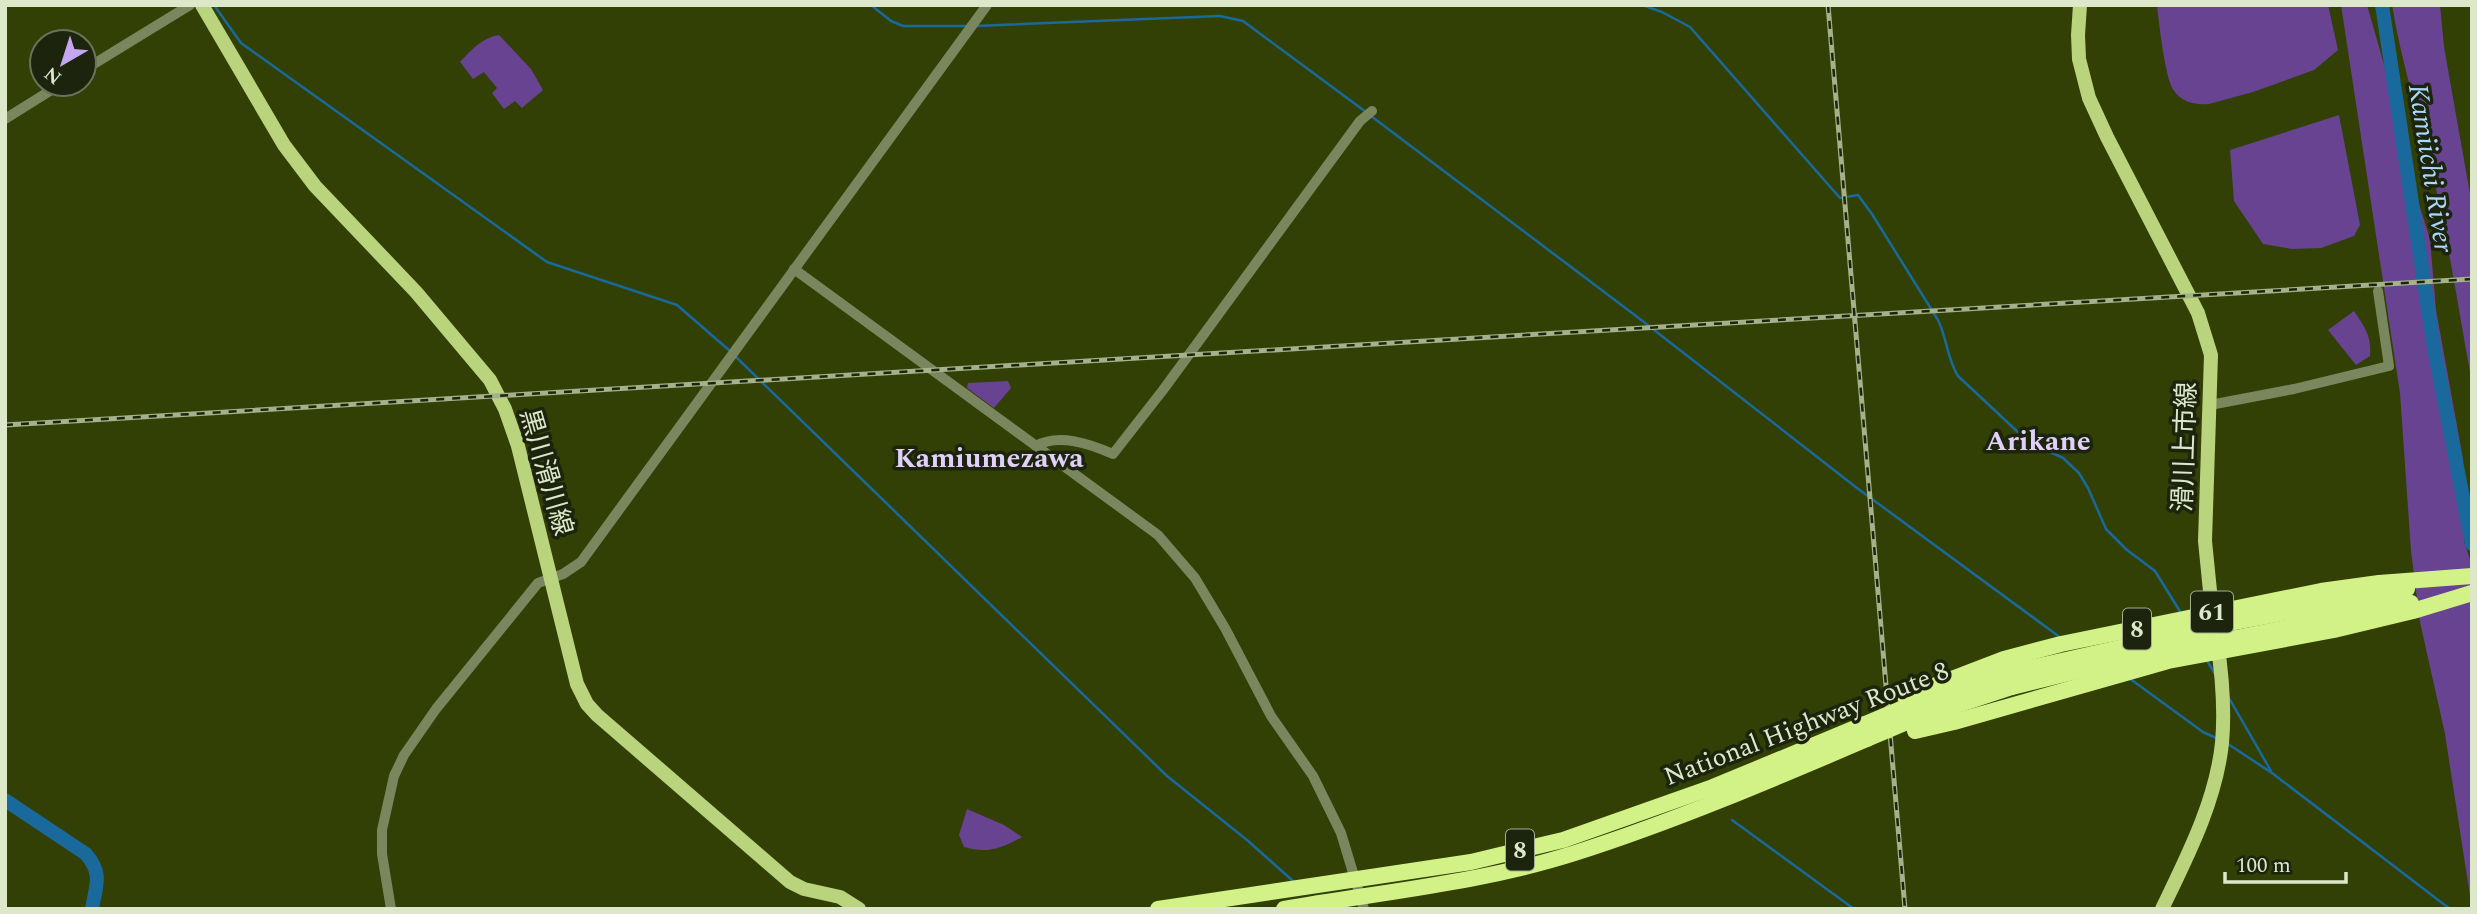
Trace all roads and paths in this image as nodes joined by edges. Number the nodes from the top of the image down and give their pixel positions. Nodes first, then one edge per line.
1 (190, 5) edge
2 (202, 5) edge
3 (987, 5) edge
4 (2080, 5) edge
5 (98, 61) edge
6 (39, 98) edge
7 (1372, 111) dead end
8 (5, 119) edge
9 (794, 269) junction
10 (2378, 291) dead end
11 (2210, 404) junction
12 (1036, 446) junction
13 (2472, 576) edge
14 (551, 579) junction
15 (2472, 592) edge
16 (2416, 595) junction
17 (2212, 614) junction
18 (2218, 651) junction
19 (2008, 673) junction
20 (1910, 713) junction
21 (1866, 731) junction
22 (1835, 744) junction
23 (1361, 895) edge
24 (391, 909) edge
25 (859, 909) edge
26 (1158, 909) edge
27 (1284, 909) edge
28 (2162, 909) edge

1 - 5 street
2 - 14 main road, 黒川滑川線
3 - 9 street
4 - 11 main road, 滑川上市線 / 61
6 - 8 street
7 - 12 street
9 - 12 street
9 - 14 street
10 - 11 street
11 - 17 main road, 滑川上市線 / 61
12 - 23 street
13 - 16 highway, 8
14 - 24 street
14 - 25 main road, 黒川滑川線
15 - 16 highway, 8
16 - 17 highway, 8
16 - 18 highway, 8
16 - 19 highway, National Highway Route 8 / 8, bridge
17 - 18 main road, 滑川上市線 / 61
17 - 19 highway, 8
18 - 20 highway, 8
18 - 28 main road, 滑川上市線 / 61
19 - 20 highway, National Highway Route 8 / 8
20 - 21 highway, 8
20 - 21 highway, National Highway Route 8 / 8, bridge
21 - 22 highway, 8
21 - 22 highway, 8
22 - 23 highway, National Highway Route 8 / 8
23 - 26 highway, National Highway Route 8 / 8
23 - 27 highway, National Highway Route 8 / 8

